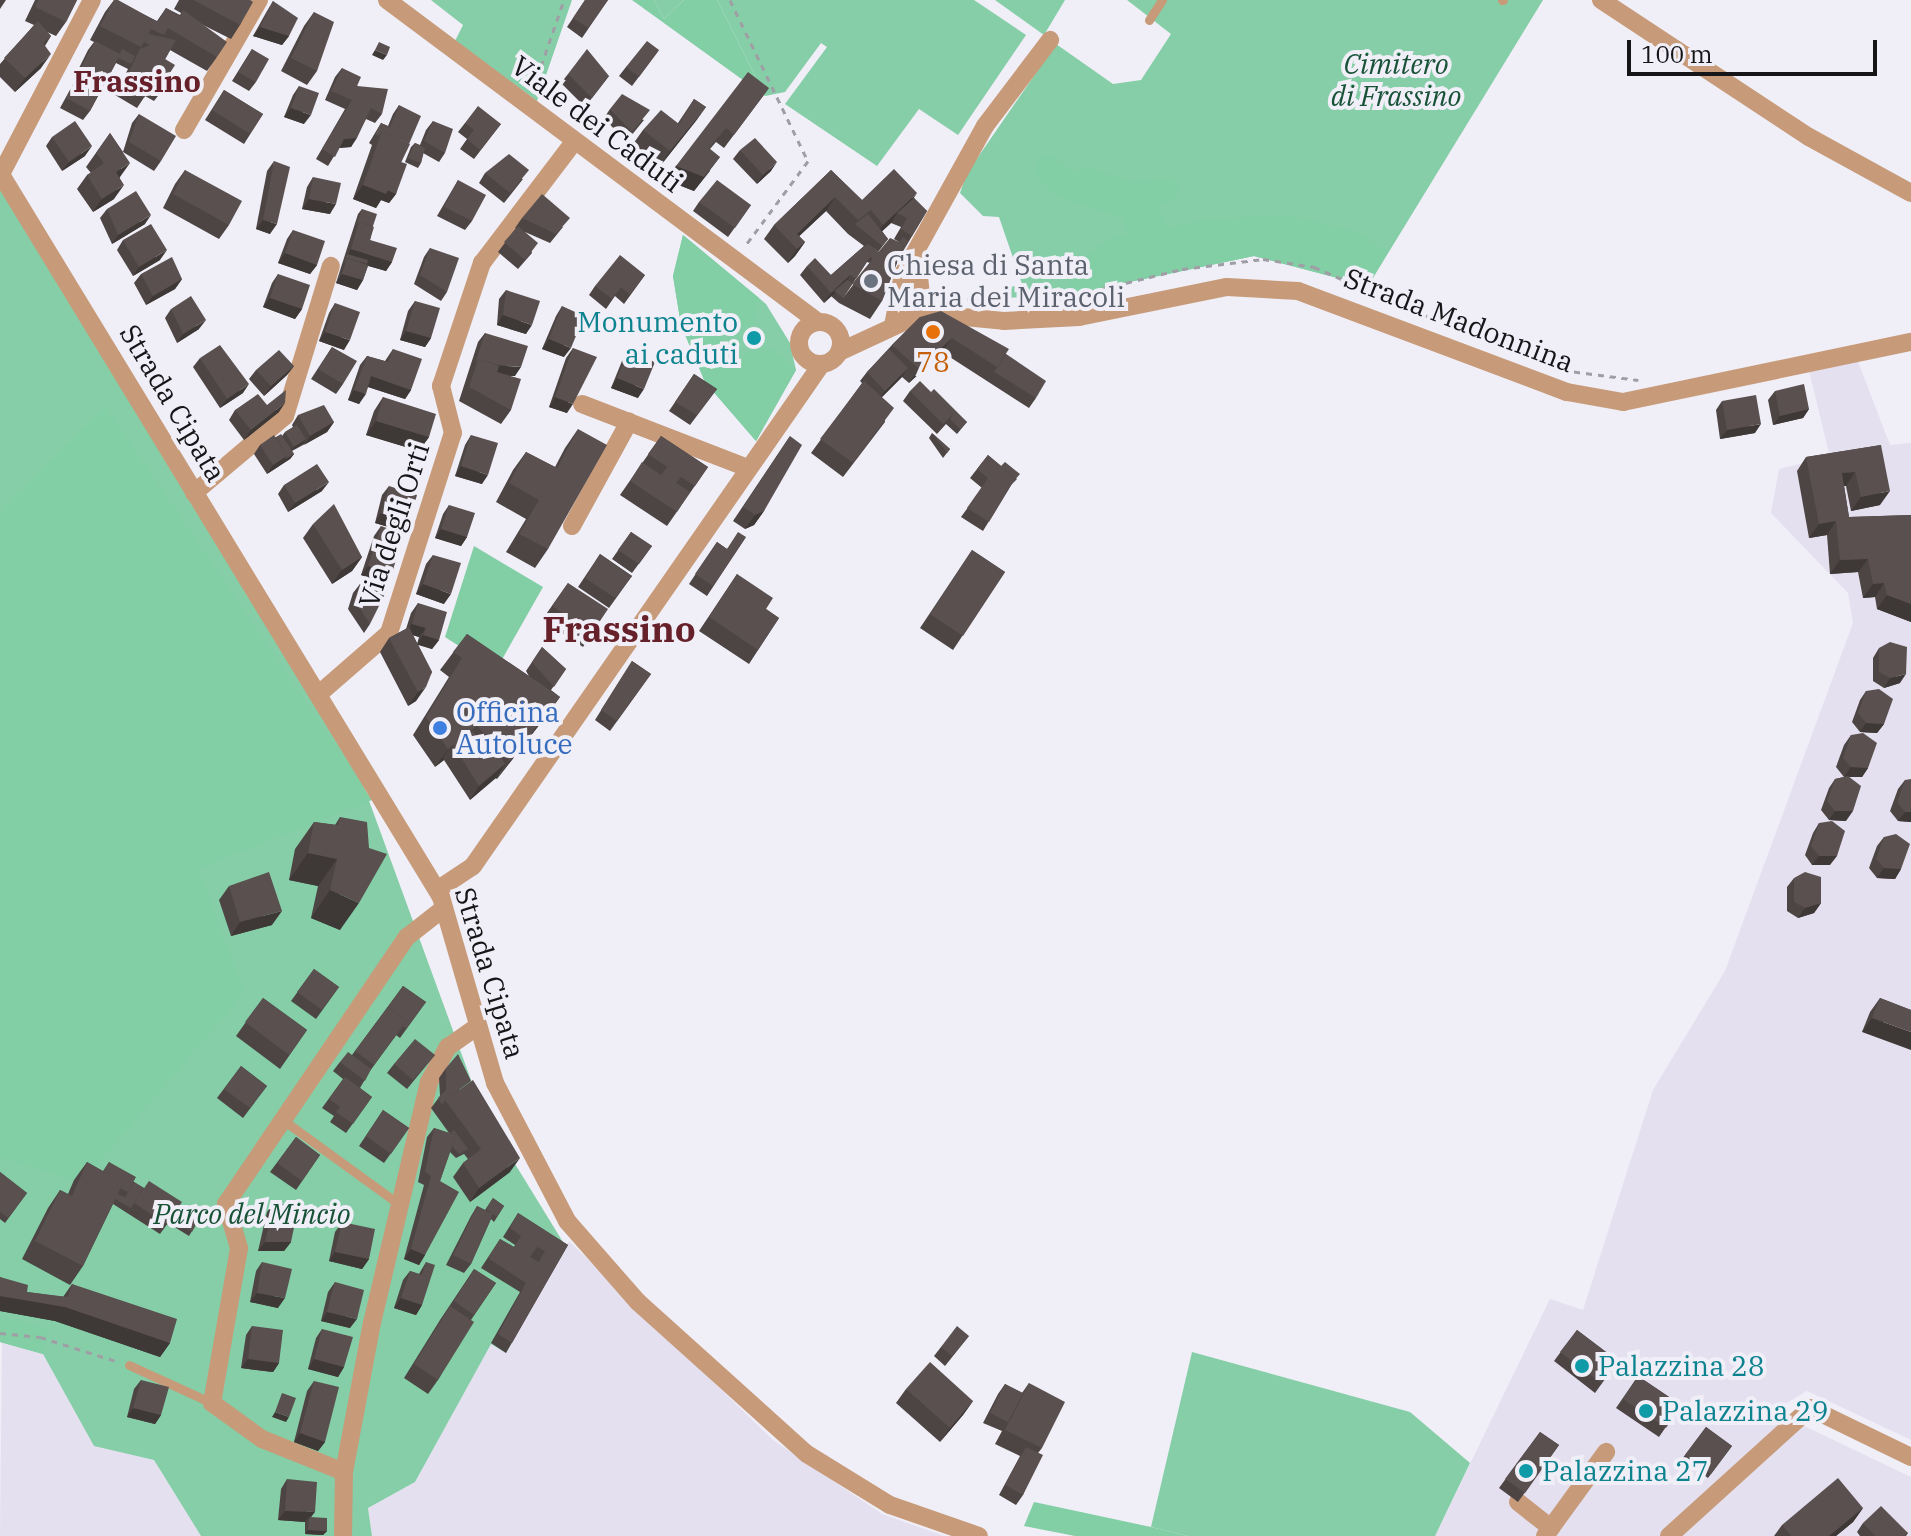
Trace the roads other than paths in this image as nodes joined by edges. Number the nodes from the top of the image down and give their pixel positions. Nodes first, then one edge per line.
1 (92, 0) edge
2 (259, 0) edge
3 (1162, 0) edge
4 (1601, 0) edge
5 (392, 1) edge
6 (1149, 20) dead end
7 (1050, 40) dead end
8 (184, 130) dead end
9 (573, 143) junction
10 (0, 173) edge
11 (1911, 193) edge
12 (918, 250) junction
13 (331, 266) dead end
14 (773, 292) junction
15 (923, 313) junction
16 (818, 322) junction
17 (893, 326) junction
18 (837, 331) junction
19 (873, 336) junction
20 (1911, 342) edge
21 (801, 349) junction
22 (839, 352) junction
23 (821, 365) junction
24 (799, 392) junction
25 (582, 404) dead end
26 (629, 422) junction
27 (748, 468) junction
28 (194, 493) junction
29 (572, 526) edge
30 (320, 693) junction
31 (441, 899) junction
32 (477, 1027) junction
33 (281, 1118) junction
34 (400, 1205) junction
35 (129, 1365) road end
36 (212, 1403) junction
37 (1606, 1452) dead end
38 (1911, 1457) edge
39 (344, 1472) junction
40 (1518, 1502) dead end
41 (1548, 1532) edge
42 (343, 1536) edge
43 (979, 1536) edge
44 (1669, 1536) edge

1 - 10 street
2 - 8 street
3 - 6 lane
4 - 11 street
5 - 9 street, Viale dei Caduti
7 - 12 street
9 - 14 street, Viale dei Caduti
9 - 30 street, Via degli Orti
10 - 28 street, Strada Cipata
12 - 15 street
12 - 17 street
13 - 28 street
14 - 16 street, Viale dei Caduti
14 - 21 street, Viale dei Caduti
15 - 17 street
15 - 20 street, Strada Madonnina
16 - 18 street, Viale dei Caduti
16 - 21 street
17 - 19 street
18 - 19 street, Viale dei Caduti
18 - 22 street
19 - 22 street
21 - 23 street
21 - 24 street
22 - 23 street
23 - 24 street
24 - 27 street
25 - 26 street
26 - 27 street
26 - 29 street
27 - 31 street
28 - 30 street, Strada Cipata
30 - 31 street, Strada Cipata
31 - 32 street, Strada Cipata
31 - 33 street
32 - 34 street
32 - 43 street, Strada Cipata
33 - 34 lane
33 - 36 street
34 - 39 street
35 - 36 lane
36 - 39 street
37 - 41 street
38 - 44 street
39 - 42 street
40 - 41 street

